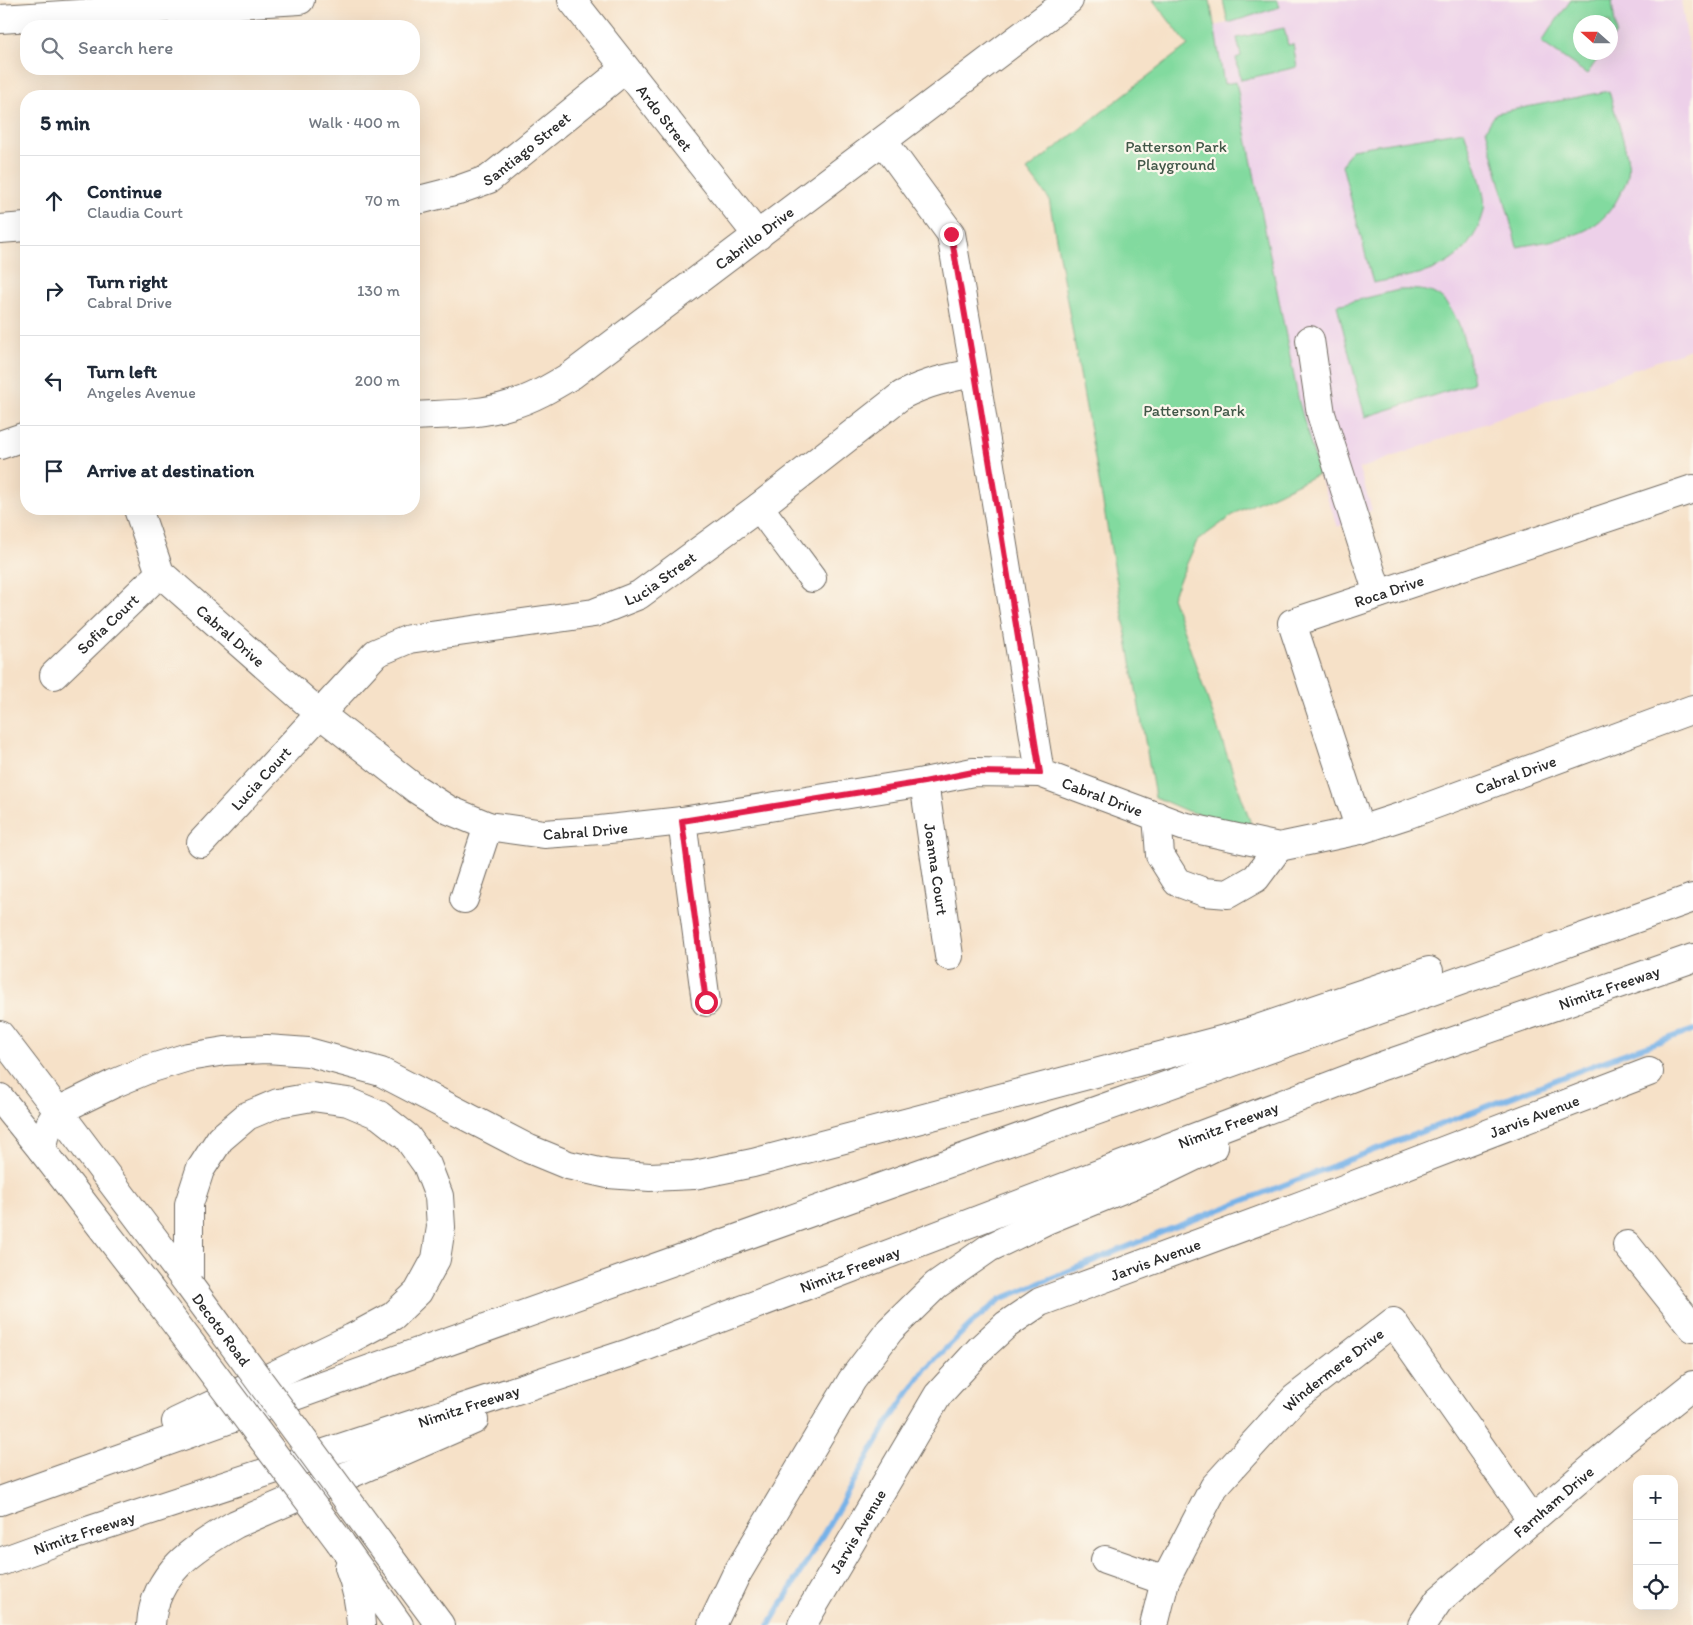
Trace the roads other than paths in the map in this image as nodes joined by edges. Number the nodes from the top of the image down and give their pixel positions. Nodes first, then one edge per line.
1 (300, 0) edge
2 (572, 0) edge
3 (1069, 0) edge
4 (0, 19) edge
5 (626, 69) junction
6 (883, 141) junction
7 (420, 199) edge
8 (20, 227) edge
9 (0, 229) edge
10 (758, 236) junction
11 (1310, 340) dead end
12 (975, 373) junction
13 (420, 416) edge
14 (20, 438) edge
15 (0, 444) edge
16 (1693, 489) edge
17 (759, 507) junction
18 (140, 515) edge
19 (160, 573) junction
20 (812, 578) dead end
21 (1378, 594) junction
22 (54, 675) dead end
23 (1693, 709) edge
24 (320, 714) junction
25 (1040, 773) junction
26 (924, 782) junction
27 (1157, 816) junction
28 (682, 821) junction
29 (488, 826) junction
30 (1360, 830) junction
31 (201, 843) dead end
32 (1279, 847) junction
33 (1693, 898) edge
34 (464, 899) dead end
35 (949, 956) dead end
36 (1693, 958) edge
37 (1494, 968) junction
38 (706, 1002) dead end
39 (0, 1035) edge
40 (1382, 1066) junction
41 (1649, 1072) dead end
42 (0, 1098) edge
43 (58, 1112) junction
44 (42, 1150) junction
45 (1627, 1245) dead end
46 (189, 1285) junction
47 (1693, 1328) edge
48 (628, 1352) junction
49 (1693, 1385) edge
50 (48, 1484) junction
51 (0, 1501) edge
52 (1532, 1520) junction
53 (340, 1542) junction
54 (1105, 1560) dead end
55 (0, 1562) edge
56 (1166, 1581) junction
57 (150, 1625) edge
58 (361, 1625) edge
59 (398, 1625) edge
60 (440, 1625) edge
61 (712, 1625) edge
62 (802, 1625) edge
63 (1154, 1625) edge
64 (1422, 1625) edge

1 - 4 main road
2 - 5 main road, Ardo Street
3 - 6 main road, Cabrillo Drive
5 - 7 main road, Santiago Street
5 - 10 main road, Ardo Street
6 - 10 main road, Cabrillo Drive
6 - 12 main road
8 - 9 main road
10 - 13 main road, Cabrillo Drive
11 - 21 main road
12 - 17 main road, Lucia Street
12 - 25 main road
14 - 15 main road
16 - 21 main road, Roca Drive
17 - 20 main road
17 - 24 main road, Lucia Street
18 - 19 main road, Cabral Drive
19 - 22 main road, Sofia Court
19 - 24 main road, Cabral Drive
21 - 30 main road, Roca Drive
23 - 30 main road, Cabral Drive
24 - 29 main road, Cabral Drive
24 - 31 main road, Lucia Court
25 - 26 main road, Cabral Drive
25 - 27 main road, Cabral Drive
26 - 28 main road, Cabral Drive
26 - 35 main road, Joanna Court
27 - 32 main road, Cabral Drive
27 - 32 main road, Cabral Drive
28 - 29 main road, Cabral Drive
28 - 38 main road
29 - 34 main road
30 - 32 main road, Cabral Drive
33 - 37 main road
36 - 40 main road, Nimitz Freeway
37 - 43 main road
37 - 50 main road
39 - 43 main road, Decoto Road
40 - 48 main road, Nimitz Freeway
40 - 61 main road
41 - 62 main road, Jarvis Avenue
42 - 44 main road, Decoto Road
43 - 44 main road
43 - 46 main road, Decoto Road
44 - 53 main road, Decoto Road, bridge
45 - 47 main road
46 - 50 main road
46 - 60 main road, Decoto Road, bridge
48 - 55 main road, Nimitz Freeway
48 - 57 main road
49 - 52 main road, Farnham Drive
50 - 51 main road
52 - 56 main road, Windermere Drive
52 - 64 main road, Farnham Drive
53 - 58 main road
53 - 59 main road, Decoto Road
54 - 56 main road
56 - 63 main road, Windermere Drive

